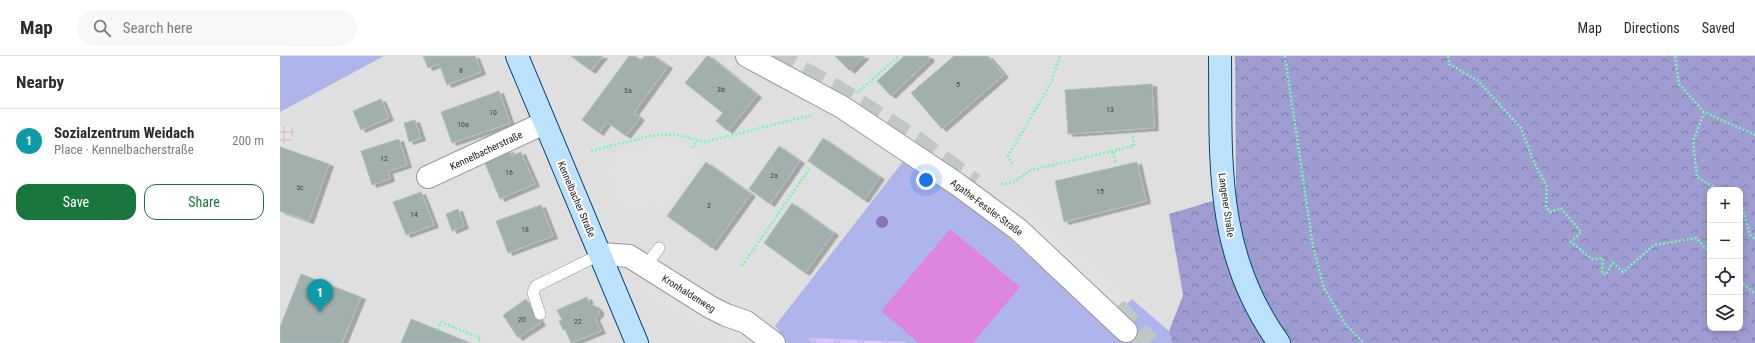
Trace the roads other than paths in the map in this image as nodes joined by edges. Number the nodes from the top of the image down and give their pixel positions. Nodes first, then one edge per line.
1 (517, 56) edge
2 (747, 56) edge
3 (1220, 56) edge
4 (544, 123) junction
5 (428, 177) dead end
6 (659, 248) dead end
7 (601, 254) junction
8 (646, 266) junction
9 (540, 314) dead end
10 (1126, 331) dead end
11 (637, 343) edge
12 (774, 343) edge
13 (1280, 343) edge

1 - 4 main road, Kennelbacher Straße
2 - 10 street, Agathe-Fessler-Straße
3 - 13 main road, Langener Straße
4 - 5 street, Kennelbacherstraße
4 - 7 main road, Kennelbacher Straße
6 - 8 lane
7 - 8 street, Kronhaldenweg
7 - 9 lane
7 - 11 main road, Kennelbacher Straße
8 - 12 street, Kronhaldenweg

